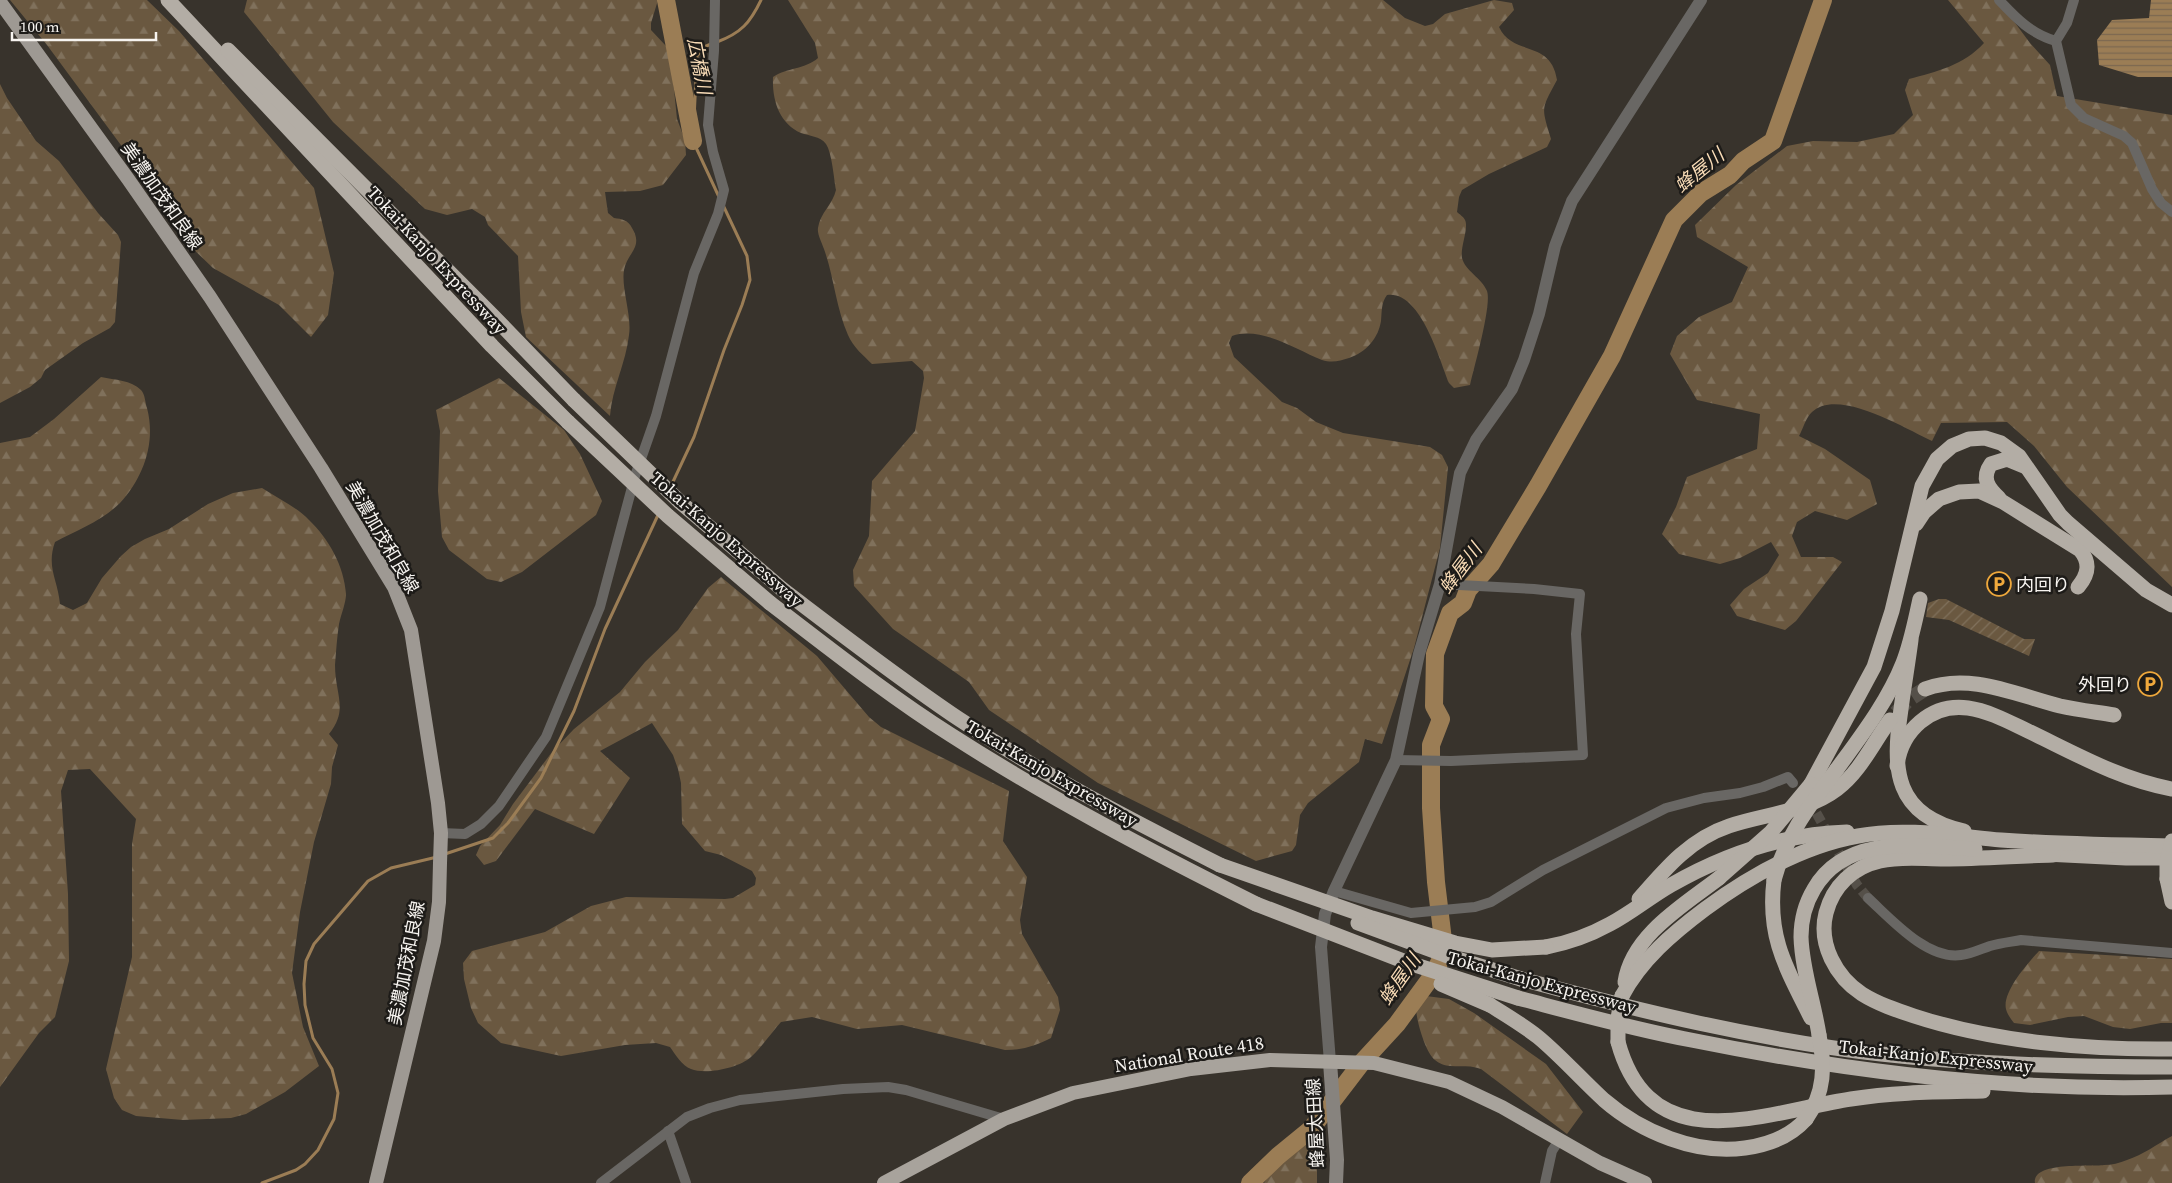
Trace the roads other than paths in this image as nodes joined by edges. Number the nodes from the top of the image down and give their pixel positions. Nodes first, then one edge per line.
1 (168, 0) edge
2 (178, 0) edge
3 (715, 0) edge
4 (1701, 0) edge
5 (1999, 0) edge
6 (2074, 0) edge
7 (0, 2) edge
8 (2056, 41) junction
9 (2172, 212) edge
10 (2029, 470) junction
11 (2003, 502) junction
12 (1911, 531) junction
13 (1440, 584) junction
14 (2078, 587) dead end
15 (1920, 600) dead end
16 (2172, 604) edge
17 (1911, 640) junction
18 (1925, 689) tunnel mouth
19 (2114, 715) dead end
20 (1890, 720) tunnel mouth
21 (1396, 760) junction
22 (1897, 766) junction
23 (1792, 783) dead end
24 (2172, 789) edge
25 (1884, 832) junction
26 (441, 838) junction
27 (2172, 839) edge
28 (2002, 840) junction
29 (2172, 846) edge
30 (2126, 852) junction
31 (2053, 855) junction
32 (2172, 858) edge
33 (1220, 865) junction
34 (2169, 873) edge
35 (1334, 890) junction
36 (1868, 898) tunnel mouth
37 (2172, 902) edge
38 (1256, 904) junction
39 (1620, 918) junction
40 (2172, 953) edge
41 (1622, 996) junction
42 (1819, 1035) junction
43 (2172, 1049) edge
44 (1330, 1062) junction
45 (2172, 1068) edge
46 (2172, 1087) edge
47 (2130, 1088) junction
48 (1004, 1119) junction
49 (668, 1131) junction
50 (1559, 1140) junction
51 (376, 1183) edge
52 (601, 1183) edge
53 (686, 1183) edge
54 (884, 1183) edge
55 (1336, 1183) edge
56 (1545, 1183) edge
57 (1645, 1183) edge

1 - 38 highway, Tokai-Kanjo Expressway, bridge
2 - 33 highway, Tokai-Kanjo Expressway, bridge
3 - 26 street
4 - 13 street
5 - 8 street
6 - 8 street
7 - 26 main road, 美濃加茂和良線
8 - 9 street
10 - 11 highway
10 - 12 highway
10 - 16 highway
11 - 12 highway
11 - 14 highway
12 - 41 highway, bridge
13 - 21 street
13 - 21 street
15 - 17 highway
17 - 22 highway
17 - 42 highway, bridge
18 - 19 highway
20 - 39 highway
21 - 35 street
22 - 24 highway
22 - 28 highway
23 - 35 street
25 - 28 highway
25 - 39 highway
25 - 41 highway
26 - 51 main road, 美濃加茂和良線
27 - 30 highway
27 - 34 highway, bridge
28 - 30 highway
29 - 30 highway
30 - 31 highway
30 - 32 highway
30 - 34 highway
31 - 42 highway
31 - 43 highway
33 - 39 highway, bridge
33 - 45 highway, Tokai-Kanjo Expressway, bridge
34 - 37 highway
35 - 44 street
36 - 40 street
38 - 42 highway, bridge
38 - 47 highway, Tokai-Kanjo Expressway, bridge
41 - 47 highway, bridge
44 - 48 highway, National Route 418
44 - 50 highway, National Route 418
44 - 55 main road, 蜂屋太田線
46 - 47 highway, Tokai-Kanjo Expressway
48 - 49 street
48 - 54 highway, National Route 418
49 - 52 street
49 - 53 street
50 - 56 street
50 - 57 highway, National Route 418

